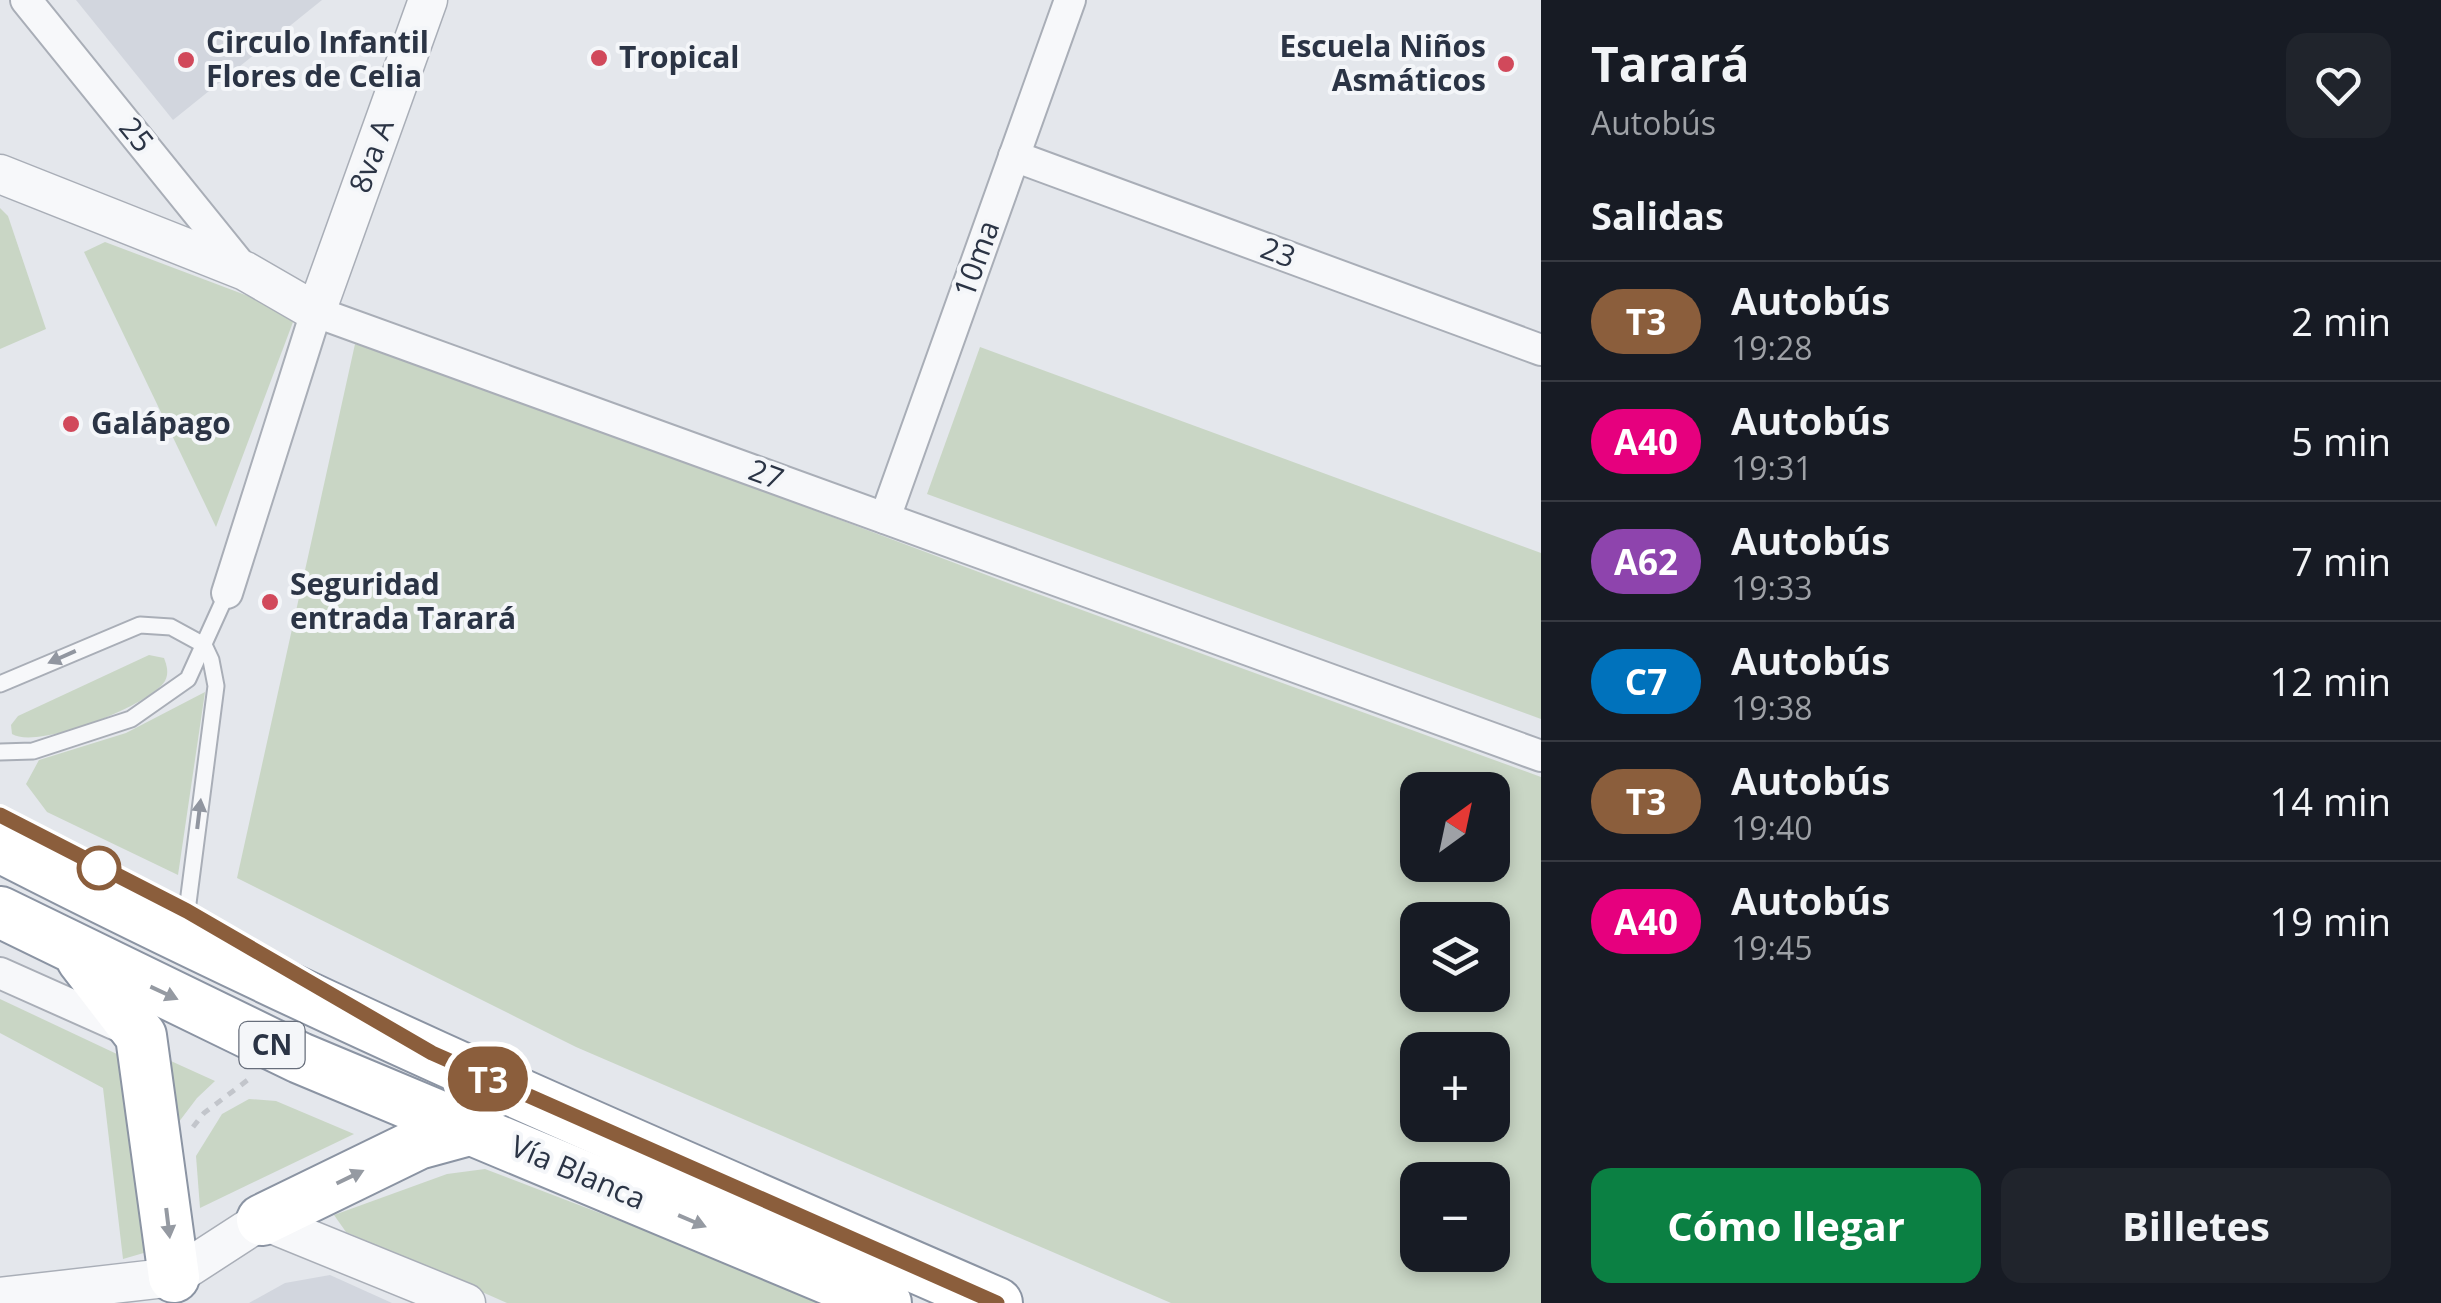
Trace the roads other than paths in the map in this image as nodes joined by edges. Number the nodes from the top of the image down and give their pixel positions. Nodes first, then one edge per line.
1 (26, 0) edge
2 (428, 0) edge
3 (1070, 0) edge
4 (1014, 156) junction
5 (0, 174) edge
6 (245, 271) junction
7 (316, 312) junction
8 (1541, 350) edge
9 (885, 518) junction
10 (227, 592) joint
11 (204, 644) junction
12 (0, 684) edge
13 (0, 752) edge
14 (1541, 756) edge
15 (0, 815) edge
16 (0, 847) edge
17 (187, 911) junction
18 (0, 912) edge
19 (76, 951) junction
20 (0, 973) edge
21 (141, 1036) junction
22 (432, 1053) junction
23 (473, 1129) junction
24 (262, 1220) junction
25 (176, 1290) edge
26 (0, 1297) edge
27 (466, 1303) edge
28 (886, 1303) edge
29 (997, 1303) edge

1 - 6 street, 25
2 - 7 street, 8va A
3 - 4 street, 10ma
4 - 8 street, 23
4 - 9 street, 10ma
5 - 6 street, 27
6 - 7 street, 27
7 - 9 street, 27
7 - 10 street
9 - 14 street, 27
10 - 11 lane
11 -> 12 lane
11 - 13 lane
17 -> 11 lane
15 - 17 highway, CN
16 - 22 highway, Vía Blanca / CN
17 - 22 highway, CN
18 - 19 highway, Vía Blanca / CN
19 - 21 highway
19 -> 23 highway, Vía Blanca / CN
20 - 21 street
21 -> 25 highway
22 - 23 highway
22 - 29 highway, Vía Blanca / CN
24 -> 23 highway
23 -> 28 highway, Vía Blanca / CN
24 - 25 street
24 - 27 street
25 - 26 street

